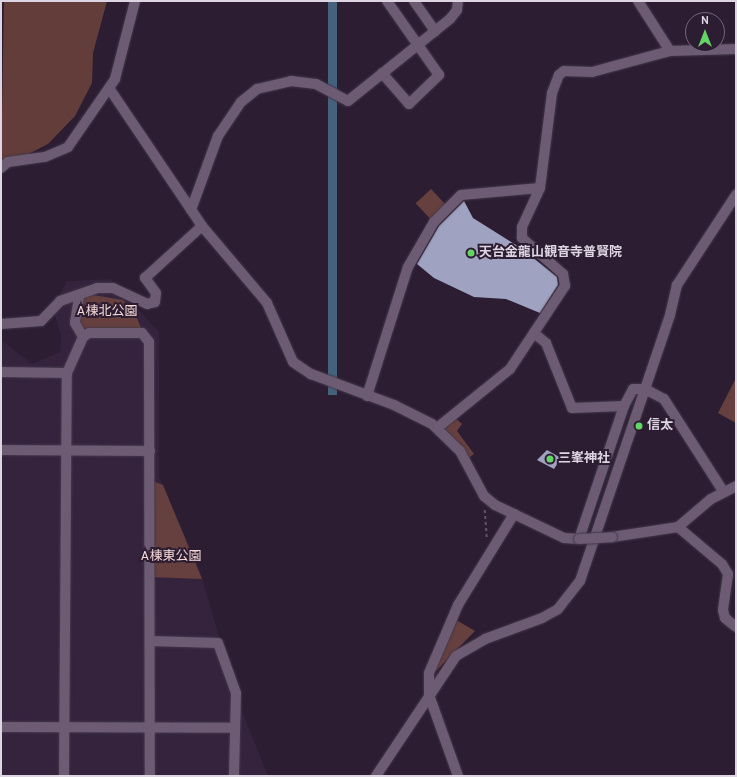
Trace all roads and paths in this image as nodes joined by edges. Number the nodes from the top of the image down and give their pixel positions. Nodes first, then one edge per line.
1 (135, 1) edge
2 (387, 1) edge
3 (414, 1) edge
4 (458, 1) edge
5 (638, 1) edge
6 (435, 31) junction
7 (416, 46) junction
8 (736, 49) edge
9 (670, 52) junction
10 (382, 73) junction
11 (109, 88) junction
12 (1, 168) edge
13 (540, 188) junction
14 (736, 195) edge
15 (191, 210) junction
16 (202, 226) junction
17 (78, 297) junction
18 (1, 324) edge
19 (534, 333) junction
20 (82, 337) junction
21 (1, 372) edge
22 (68, 373) junction
23 (645, 389) junction
24 (367, 396) junction
25 (624, 406) junction
26 (437, 428) junction
27 (1, 450) edge
28 (65, 450) junction
29 (150, 451) junction
30 (736, 486) edge
31 (723, 491) junction
32 (484, 496) junction
33 (514, 514) junction
34 (678, 527) junction
35 (579, 539) junction
36 (487, 542) dead end
37 (736, 627) edge
38 (150, 641) junction
39 (429, 695) junction
40 (1, 727) edge
41 (65, 727) junction
42 (150, 727) junction
43 (233, 728) junction
44 (64, 776) edge
45 (150, 776) edge
46 (234, 776) edge
47 (376, 776) edge
48 (458, 776) edge

1 - 11 street
2 - 7 street
3 - 6 street
4 - 6 street
5 - 9 street
6 - 7 street
7 - 10 street
7 - 10 street
8 - 9 street
9 - 13 street
10 - 15 street
11 - 12 street
11 - 15 street
13 - 19 street
13 - 24 street
14 - 23 street
15 - 16 street
16 - 17 street
16 - 24 street
17 - 18 street
17 - 20 street
19 - 25 street
19 - 26 street
20 - 22 street
20 - 29 street
21 - 22 street
22 - 28 street
23 - 25 street
23 - 31 street
23 - 39 street
24 - 26 street
25 - 35 street
26 - 32 street
27 - 28 street
28 - 29 street
28 - 41 street
29 - 38 street
30 - 31 street
31 - 34 street
32 - 33 street
32 - 36 path
33 - 35 street
33 - 39 street
34 - 35 street, bridge
34 - 37 street
38 - 42 street
38 - 43 street
39 - 47 street
39 - 48 street
40 - 41 street
41 - 42 street
41 - 44 street
42 - 43 street
42 - 45 street
43 - 46 street

